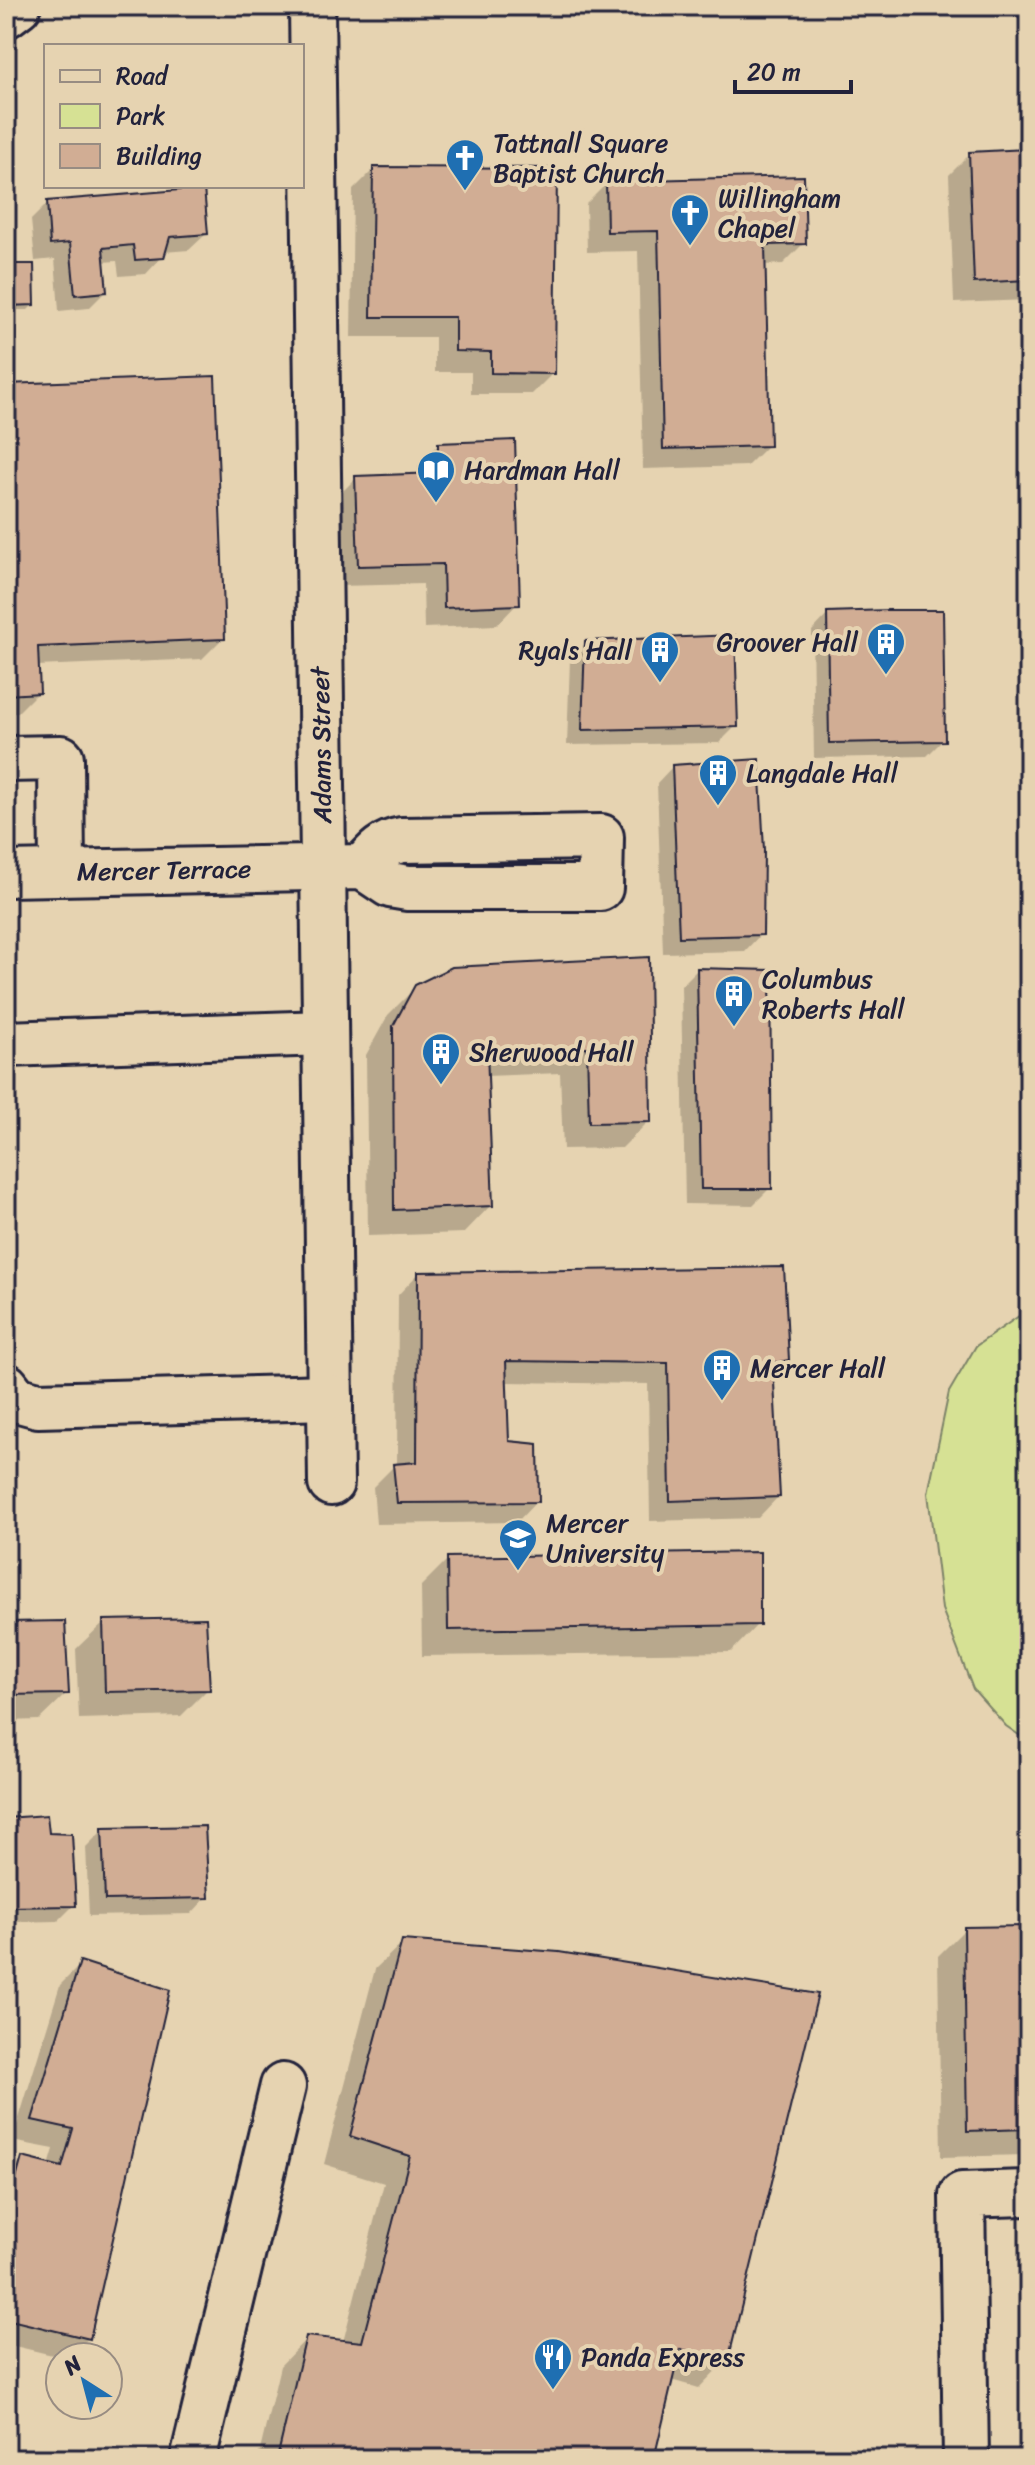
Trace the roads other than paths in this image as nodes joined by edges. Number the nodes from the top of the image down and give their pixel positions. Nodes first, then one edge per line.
1 (18, 6) edge
2 (312, 6) edge
3 (6, 15) edge
4 (6, 759) edge
5 (343, 867) junction
6 (62, 872) junction
7 (6, 874) edge
8 (325, 1033) junction
9 (6, 1044) edge
10 (6, 1386) edge
11 (330, 1397) junction
12 (331, 1483) dead end
13 (283, 2086) dead end
14 (1029, 2193) edge
15 (193, 2459) edge
16 (966, 2459) edge

1 - 3 street
2 - 5 street, Adams Street
4 - 6 street
5 - 6 street, Mercer Terrace
5 - 8 street, Adams Street
6 - 7 street, Mercer Terrace
8 - 9 street
8 - 11 street, Adams Street
10 - 11 street
11 - 12 street, Adams Street
13 - 15 street
14 - 16 street

